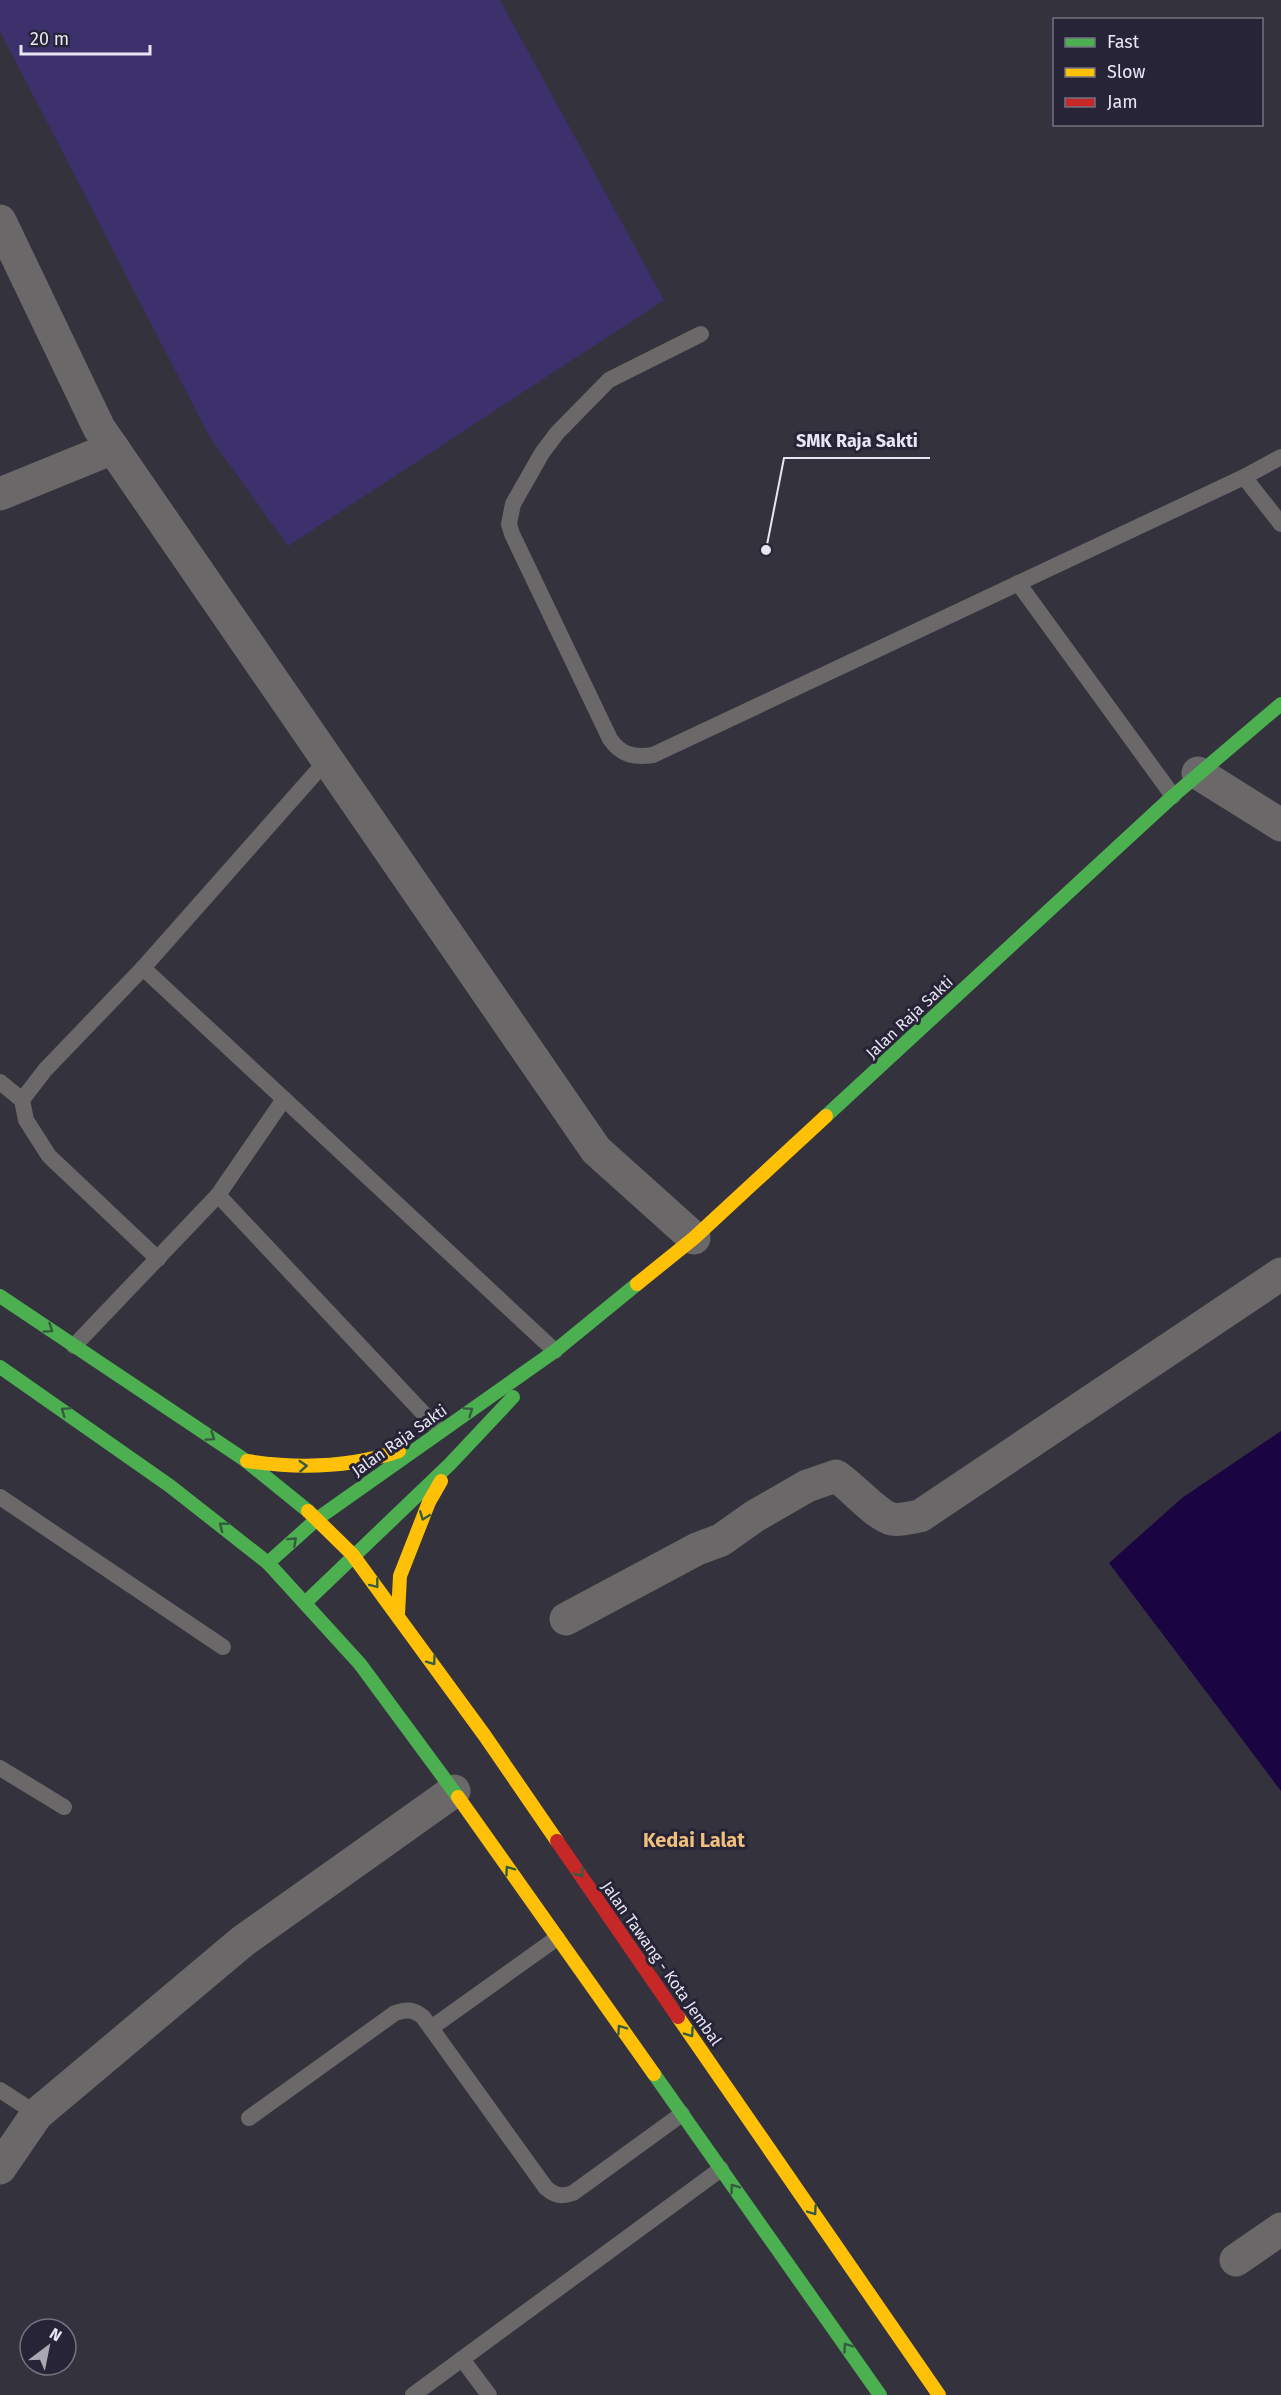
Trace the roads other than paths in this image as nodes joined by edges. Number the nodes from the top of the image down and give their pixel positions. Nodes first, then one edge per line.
1 (0, 222) edge
2 (701, 334) dead end
3 (113, 447) junction
4 (1281, 457) edge
5 (1244, 477) junction
6 (0, 494) edge
7 (1281, 524) edge
8 (1018, 583) junction
9 (1281, 704) edge
10 (327, 760) junction
11 (1198, 773) junction
12 (1173, 796) junction
13 (1281, 825) edge
14 (143, 968) junction
15 (0, 1082) edge
16 (284, 1099) junction
17 (22, 1100) junction
18 (218, 1195) junction
19 (694, 1238) junction
20 (158, 1259) junction
21 (1281, 1274) edge
22 (0, 1296) edge
23 (74, 1346) junction
24 (555, 1352) junction
25 (0, 1367) edge
26 (440, 1431) junction
27 (421, 1443) junction
28 (245, 1460) junction
29 (450, 1464) junction
30 (0, 1497) edge
31 (317, 1519) junction
32 (352, 1554) junction
33 (268, 1563) junction
34 (306, 1602) junction
35 (398, 1614) junction
36 (566, 1619) dead end
37 (222, 1647) dead end
38 (0, 1768) edge
39 (454, 1791) junction
40 (64, 1807) dead end
41 (557, 1938) junction
42 (431, 2028) junction
43 (0, 2090) edge
44 (37, 2114) junction
45 (682, 2114) junction
46 (249, 2118) dead end
47 (0, 2168) edge
48 (722, 2169) junction
49 (1281, 2229) edge
50 (1236, 2259) dead end
51 (462, 2359) junction
52 (413, 2395) edge
53 (489, 2395) edge
54 (880, 2395) edge
55 (939, 2395) edge

1 - 3 street
2 - 8 lane
3 - 6 street
3 - 10 street
4 - 5 lane
5 - 7 lane
5 - 8 lane
8 - 12 lane
9 - 11 main road, Jalan Raja Sakti
10 - 14 lane
10 - 19 street
11 - 12 main road, Jalan Raja Sakti
11 - 13 street
12 - 19 main road, Jalan Raja Sakti
14 - 16 lane
14 - 17 lane
15 - 17 lane
16 - 18 lane
16 - 24 lane
17 - 20 lane
18 - 20 lane
18 - 26 lane
19 - 24 main road, Jalan Raja Sakti
20 - 23 lane
21 - 36 street
22 -> 23 main road, Jalan Tawang - Kota Jembal
23 -> 28 main road, Jalan Tawang - Kota Jembal
26 -> 24 main road, Jalan Raja Sakti
24 - 29 main road, Jalan Raja Sakti
33 -> 25 main road
26 - 27 main road, Jalan Raja Sakti
28 -> 27 main road
27 - 31 main road, Jalan Raja Sakti
28 - 31 main road, Jalan Tawang - Kota Jembal
29 - 32 main road, Jalan Raja Sakti
29 -> 35 main road
30 - 37 lane
31 - 32 main road, Jalan Tawang - Kota Jembal
33 -> 31 main road, Jalan Raja Sakti
32 - 34 main road, Jalan Raja Sakti
32 -> 35 main road, Jalan Tawang - Kota Jembal
33 - 34 main road
34 - 39 main road
35 -> 55 main road, Jalan Tawang - Kota Jembal
38 - 40 lane
41 -> 39 main road
39 - 44 street
41 - 42 lane
45 -> 41 main road
42 - 45 lane
42 - 46 lane
43 - 44 lane
44 - 47 street
45 - 48 main road
48 - 51 lane
54 -> 48 main road
49 - 50 street
51 - 52 lane
51 - 53 lane

